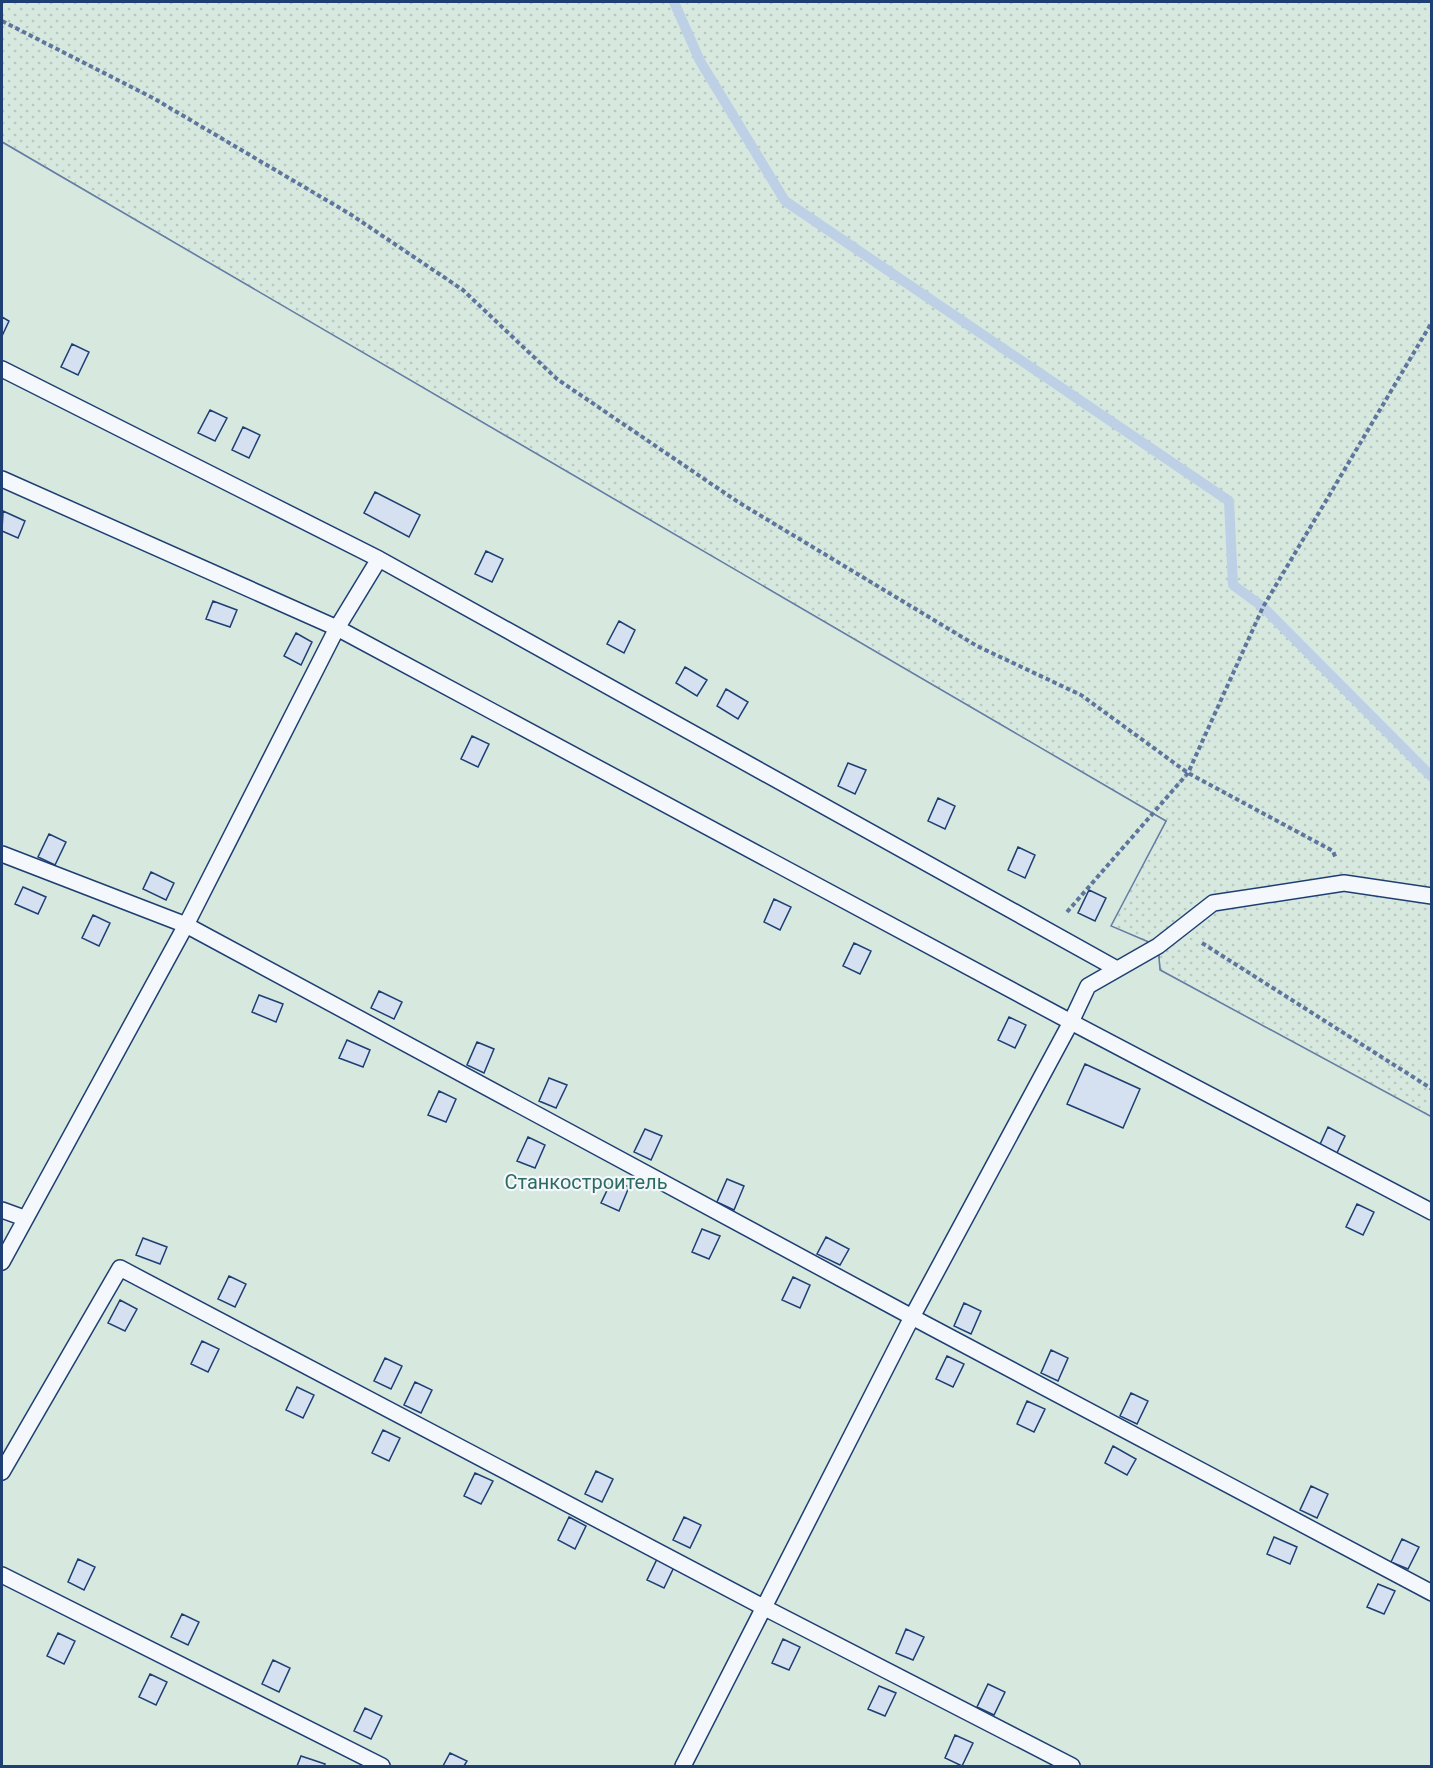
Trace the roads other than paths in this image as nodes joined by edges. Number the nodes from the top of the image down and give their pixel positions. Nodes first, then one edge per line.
1 (2, 369) edge
2 (2, 479) edge
3 (379, 559) junction
4 (337, 628) junction
5 (2, 854) edge
6 (1431, 896) edge
7 (186, 925) junction
8 (1117, 969) junction
9 (1071, 1022) junction
10 (2, 1210) edge
11 (1431, 1212) edge
12 (24, 1218) junction
13 (2, 1262) edge
14 (912, 1317) junction
15 (2, 1472) edge
16 (2, 1575) edge
17 (1431, 1593) edge
18 (765, 1608) junction
19 (382, 1767) edge
20 (684, 1767) edge
21 (1072, 1767) edge

1 - 3 lane
2 - 4 lane
3 - 4 lane
3 - 8 lane
4 - 7 lane
4 - 9 lane
5 - 7 lane
6 - 8 lane
7 - 12 lane
7 - 14 lane
8 - 9 lane
9 - 11 lane
9 - 14 lane
10 - 12 lane
12 - 13 lane
14 - 17 lane
14 - 18 lane
15 - 18 lane
16 - 19 lane
18 - 20 lane
18 - 21 lane

